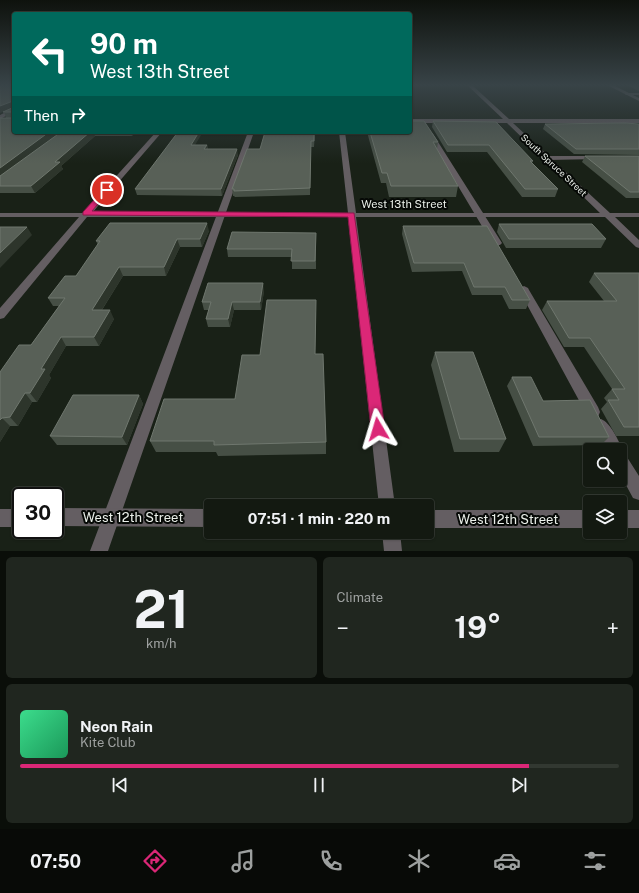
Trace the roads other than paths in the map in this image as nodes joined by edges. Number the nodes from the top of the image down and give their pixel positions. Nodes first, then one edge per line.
1 (12, 111) edge
2 (495, 111) edge
3 (0, 117) edge
4 (412, 120) edge
5 (422, 120) junction
6 (0, 121) edge
7 (7, 121) edge
8 (506, 121) junction
9 (639, 121) edge
10 (157, 134) edge
11 (250, 134) edge
12 (342, 134) edge
13 (548, 158) junction
14 (601, 158) edge
15 (86, 214) junction
16 (352, 214) junction
17 (0, 215) edge
18 (222, 215) junction
19 (481, 215) junction
20 (608, 215) junction
21 (639, 215) edge
22 (639, 245) edge
23 (501, 250) edge
24 (521, 284) edge
25 (0, 315) edge
26 (611, 443) edge
27 (627, 471) edge
28 (639, 492) edge
29 (386, 499) edge
30 (64, 517) edge
31 (111, 517) junction
32 (0, 518) edge
33 (12, 518) edge
34 (204, 518) edge
35 (434, 519) edge
36 (583, 519) edge
37 (627, 519) edge
38 (639, 519) edge
39 (392, 539) edge
40 (99, 551) edge
41 (393, 551) edge

1 - 3 street
2 - 8 street, South Spruce Street
4 - 5 street
5 - 8 street
5 - 19 street
6 - 7 street
8 - 9 street
8 - 13 street, South Spruce Street
10 - 15 street
11 - 18 street
12 - 16 street
13 - 14 street
13 - 20 street, South Spruce Street
15 - 17 street, West 13th Street
15 - 18 street, West 13th Street
15 - 25 street
16 - 18 street, West 13th Street
16 - 19 street, West 13th Street
16 - 29 street
18 - 31 street
19 - 20 street, West 13th Street
19 - 23 street
20 - 21 street, West 13th Street
20 - 22 street, South Spruce Street
24 - 26 street
27 - 28 street
30 - 31 street, West 12th Street
31 - 34 street, West 12th Street
31 - 40 street
32 - 33 street
35 - 36 street, West 12th Street
37 - 38 street
39 - 41 street

